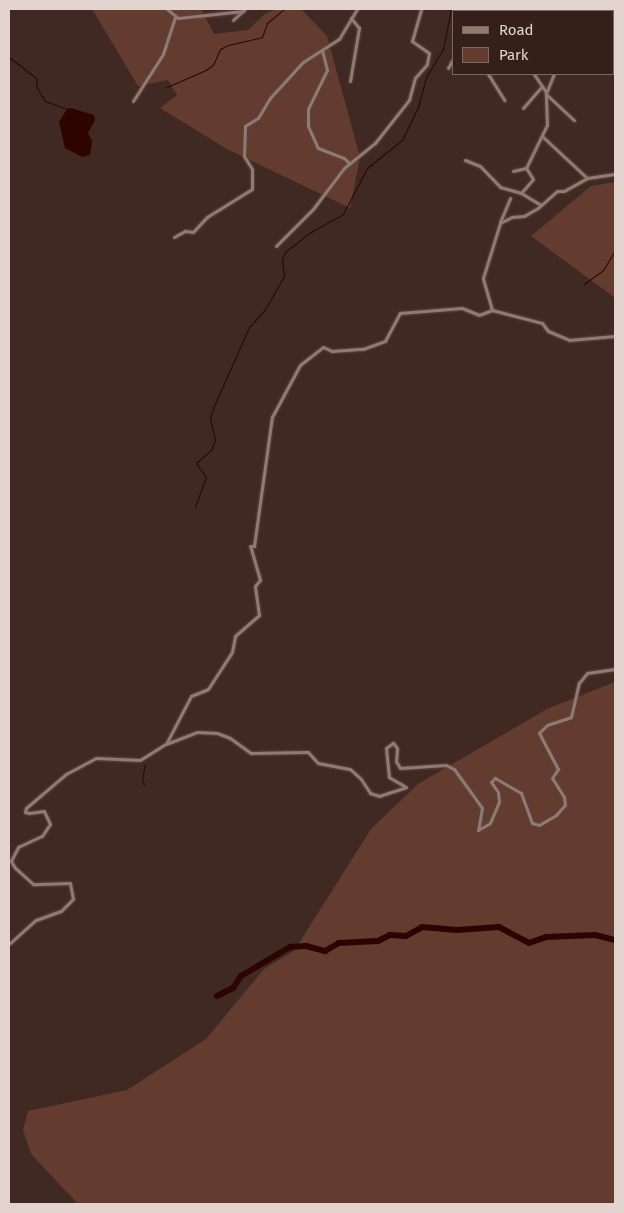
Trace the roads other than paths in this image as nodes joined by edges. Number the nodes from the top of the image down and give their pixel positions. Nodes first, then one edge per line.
1 (167, 9) edge
2 (357, 9) edge
3 (421, 9) edge
4 (515, 9) edge
5 (244, 10) edge
6 (519, 10) edge
7 (175, 16) junction
8 (351, 18) junction
9 (233, 20) dead end
10 (322, 50) junction
11 (452, 61) edge
12 (448, 68) dead end
13 (489, 75) edge
14 (535, 75) edge
15 (554, 75) edge
16 (350, 81) dead end
17 (542, 86) junction
18 (547, 93) junction
19 (504, 100) dead end
20 (133, 101) dead end
21 (523, 108) dead end
22 (574, 120) dead end
23 (543, 137) junction
24 (465, 160) dead end
25 (350, 164) junction
26 (526, 168) junction
27 (513, 171) dead end
28 (615, 174) edge
29 (586, 178) junction
30 (521, 193) junction
31 (510, 198) dead end
32 (541, 205) junction
33 (500, 223) junction
34 (174, 237) dead end
35 (276, 246) dead end
36 (492, 310) junction
37 (615, 336) edge
38 (615, 668) edge
39 (166, 744) junction
40 (9, 944) edge

1 - 7 street
2 - 8 street
3 - 25 street
4 - 6 street
5 - 7 street
5 - 9 street
7 - 20 street
8 - 10 street
8 - 16 street
10 - 25 street
10 - 34 street
11 - 12 street
13 - 19 street
14 - 17 street
15 - 18 street
17 - 18 street
17 - 21 street
18 - 22 street
18 - 23 street
23 - 26 street
23 - 29 street
24 - 30 street
25 - 35 street
26 - 27 street
26 - 30 street
28 - 29 street
29 - 32 street
30 - 32 street
31 - 33 street
32 - 33 street
33 - 36 street
36 - 37 street
36 - 39 street
38 - 39 street
39 - 40 street

